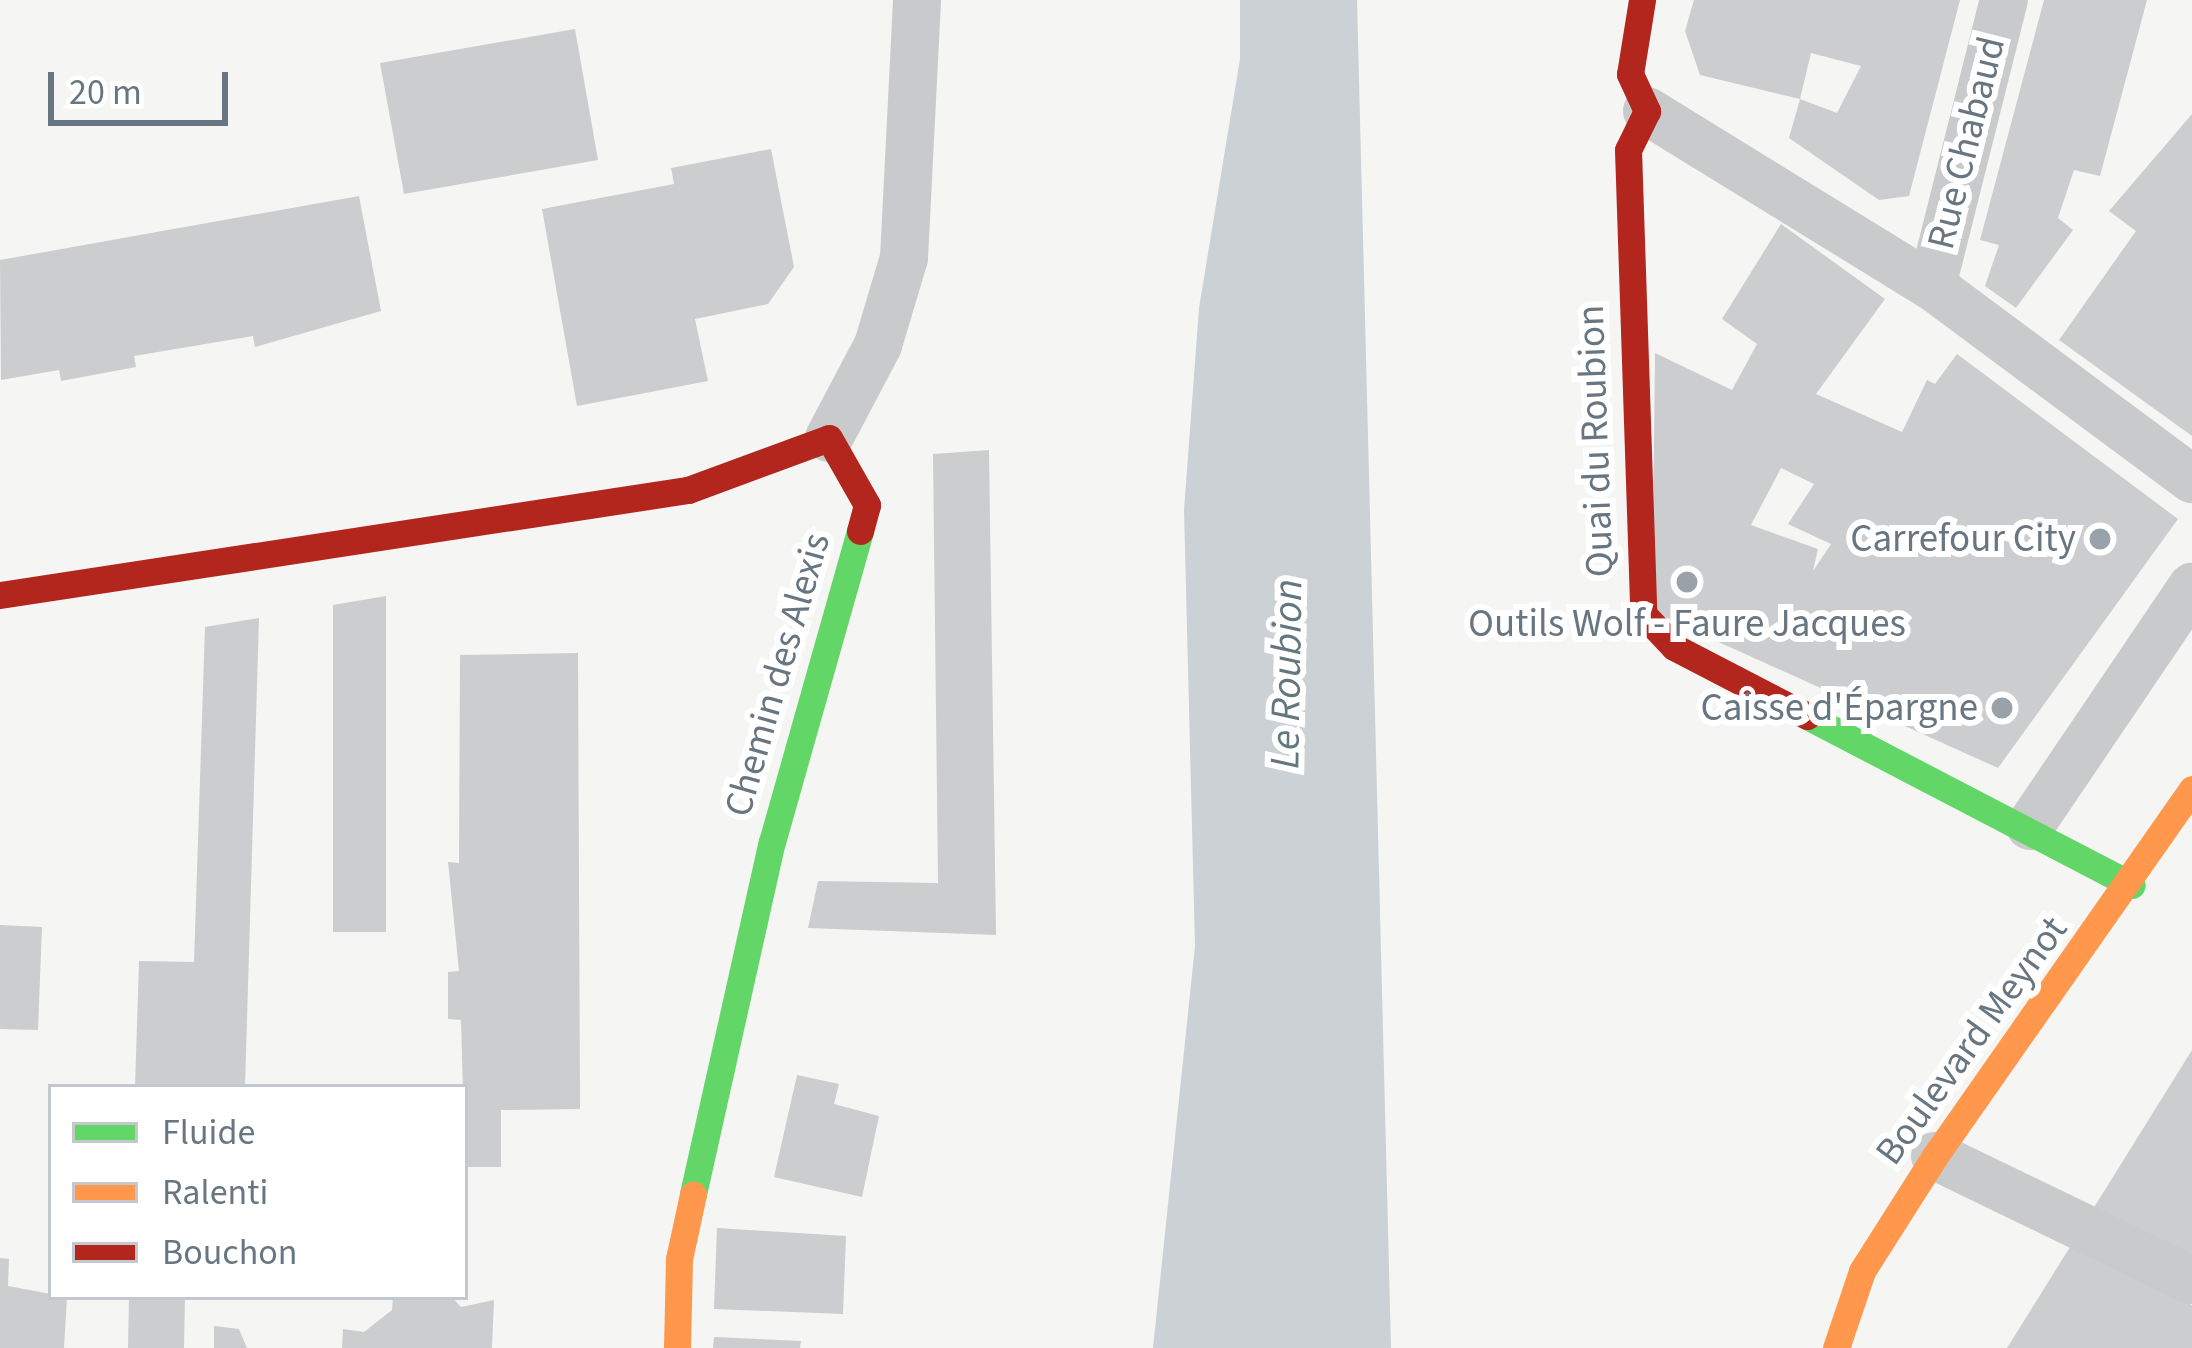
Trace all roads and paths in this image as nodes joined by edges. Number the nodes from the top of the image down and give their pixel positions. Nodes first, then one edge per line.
1 (917, 0) edge
2 (1642, 0) edge
3 (2004, 0) edge
4 (1647, 111) junction
5 (1932, 286) junction
6 (829, 439) junction
7 (2192, 478) edge
8 (2192, 587) edge
9 (0, 595) edge
10 (2192, 789) edge
11 (2030, 826) junction
12 (2132, 885) junction
13 (1935, 1156) junction
14 (2192, 1280) edge
15 (677, 1348) edge
16 (1836, 1348) edge

1 - 6 street
2 - 4 street
3 - 5 street, Rue Chabaud
4 - 5 street
4 - 11 street, Quai du Roubion
5 - 7 street
6 - 9 street
6 - 15 street, Chemin des Alexis
8 - 11 street
10 - 12 street, Boulevard Meynot
11 - 12 street, Quai du Roubion
12 - 13 street, Boulevard Meynot
13 - 14 street
13 - 16 street, Boulevard Meynot

